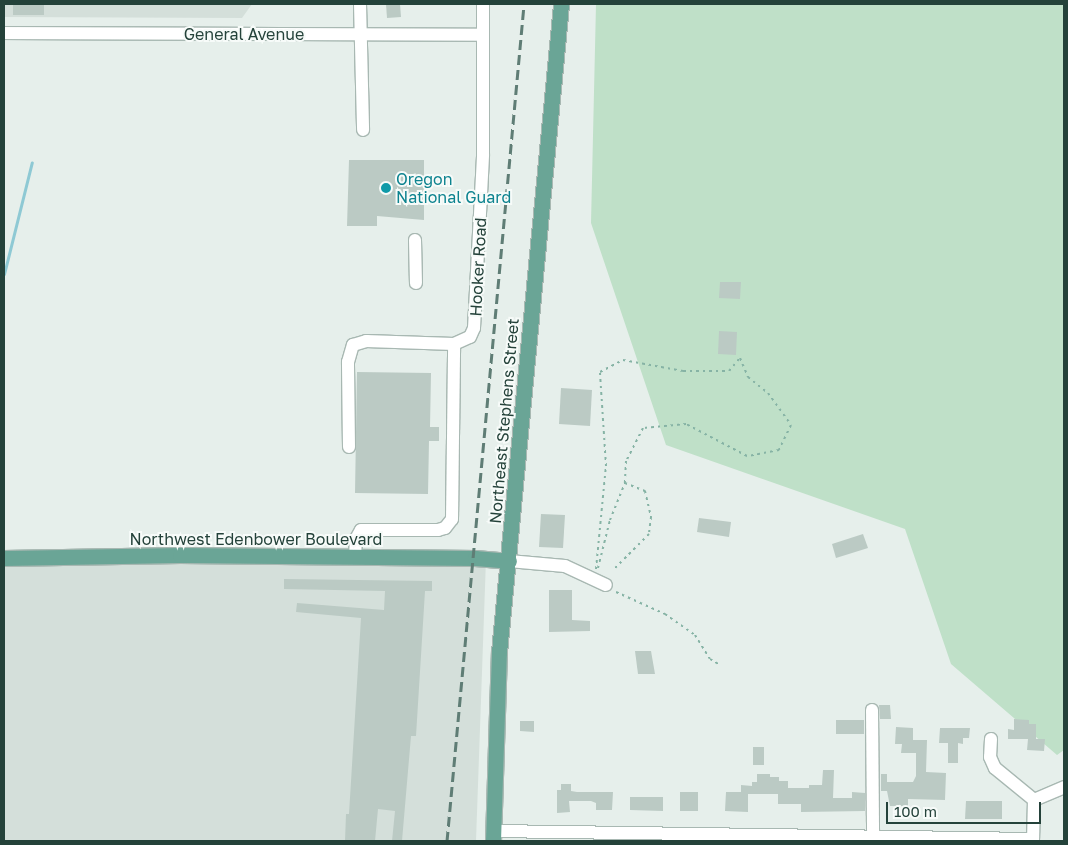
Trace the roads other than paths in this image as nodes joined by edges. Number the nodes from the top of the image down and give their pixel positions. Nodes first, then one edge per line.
1 (360, 4) edge
2 (484, 4) edge
3 (561, 4) edge
4 (4, 33) edge
5 (360, 34) junction
6 (484, 35) junction
7 (362, 130) dead end
8 (415, 240) dead end
9 (416, 284) dead end
10 (454, 344) junction
11 (349, 447) dead end
12 (355, 557) junction
13 (4, 558) edge
14 (508, 561) junction
15 (600, 582) road end
16 (872, 710) dead end
17 (991, 739) dead end
18 (1064, 787) edge
19 (1034, 800) junction
20 (493, 836) edge
21 (535, 837) edge
22 (873, 837) junction
23 (1033, 840) edge

1 - 5 street
2 - 6 street, Hooker Road
3 - 14 main road, Northeast Stephens Street
4 - 5 street, General Avenue
5 - 6 street, General Avenue
5 - 7 street
6 - 10 street, Hooker Road
8 - 9 street
10 - 11 street
10 - 12 street
12 - 13 main road, Northwest Edenbower Boulevard
12 - 14 main road, Northwest Edenbower Boulevard
14 - 15 street
14 - 20 main road, Northeast Stephens Street
16 - 22 street
17 - 19 street
18 - 19 street
19 - 23 street
20 - 21 street
21 - 22 street
22 - 23 street

